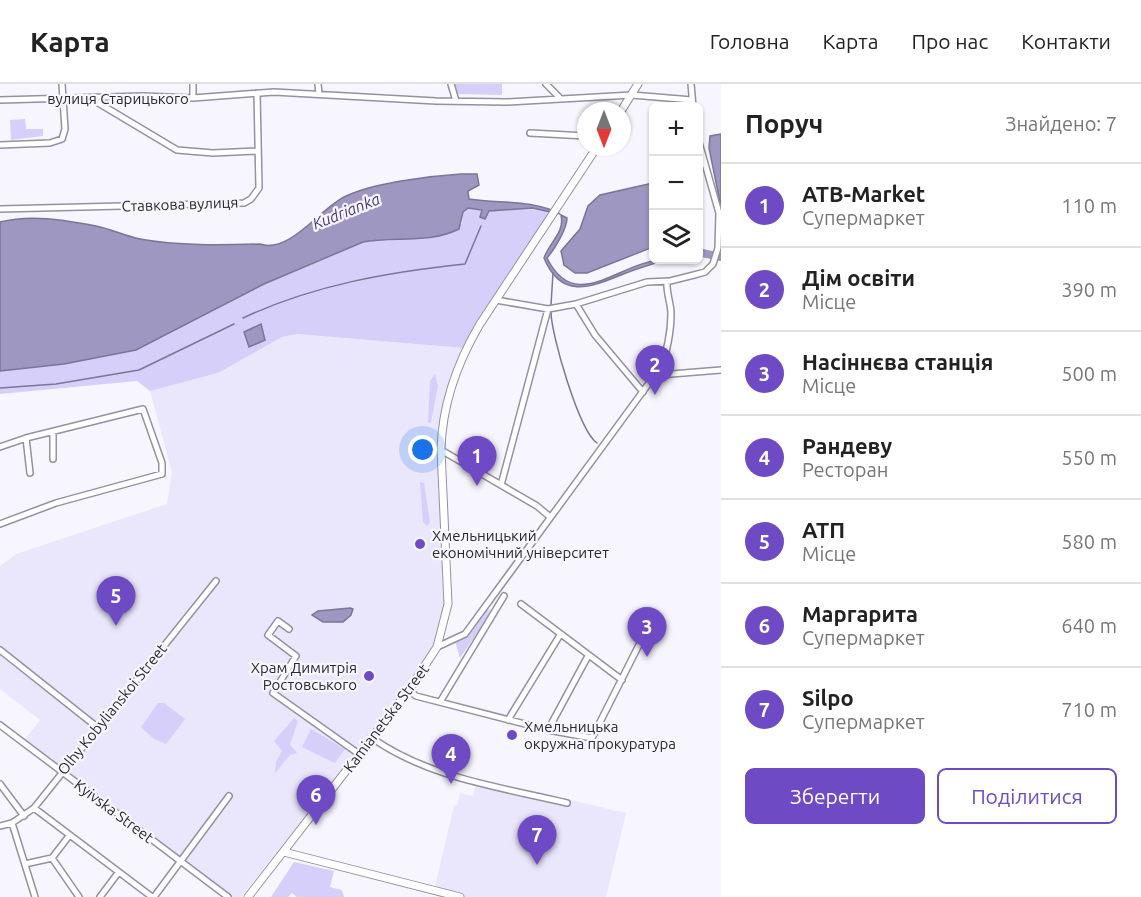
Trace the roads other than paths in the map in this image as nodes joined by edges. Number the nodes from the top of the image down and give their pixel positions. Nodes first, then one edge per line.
1 (62, 84) edge
2 (193, 84) edge
3 (274, 84) edge
4 (318, 84) edge
5 (451, 84) edge
6 (546, 84) edge
7 (638, 84) edge
8 (691, 84) edge
9 (274, 92) junction
10 (257, 93) junction
11 (319, 94) junction
12 (632, 94) junction
13 (62, 98) junction
14 (193, 98) junction
15 (560, 98) junction
16 (0, 99) edge
17 (98, 100) junction
18 (456, 101) junction
19 (627, 102) edge
20 (685, 102) edge
21 (692, 102) edge
22 (530, 133) dead end
23 (577, 136) edge
24 (0, 145) edge
25 (258, 151) junction
26 (703, 155) edge
27 (591, 156) edge
28 (0, 209) edge
29 (667, 281) junction
30 (496, 300) junction
31 (576, 304) junction
32 (548, 309) junction
33 (721, 370) edge
34 (659, 375) junction
35 (643, 392) junction
36 (53, 432) junction
37 (26, 438) junction
38 (0, 447) edge
39 (441, 450) junction
40 (53, 459) dead end
41 (30, 473) dead end
42 (501, 484) junction
43 (549, 516) junction
44 (0, 524) edge
45 (216, 581) dead end
46 (504, 596) dead end
47 (521, 604) dead end
48 (290, 629) dead end
49 (645, 631) dead end
50 (560, 635) junction
51 (437, 647) junction
52 (0, 650) edge
53 (588, 656) junction
54 (622, 680) junction
55 (410, 690) junction
56 (440, 702) junction
57 (508, 720) junction
58 (0, 724) edge
59 (97, 727) junction
60 (548, 730) junction
61 (372, 738) junction
62 (359, 754) junction
63 (62, 771) junction
64 (0, 784) edge
65 (229, 796) dead end
66 (567, 803) dead end
67 (34, 808) junction
68 (24, 816) junction
69 (12, 823) junction
70 (0, 826) edge
71 (69, 836) junction
72 (284, 852) junction
73 (52, 858) junction
74 (180, 861) junction
75 (25, 864) junction
76 (118, 873) junction
77 (35, 897) edge
78 (79, 897) edge
79 (100, 897) edge
80 (153, 897) edge
81 (228, 897) edge
82 (248, 897) edge
83 (460, 897) edge

1 - 13 street
2 - 14 street
3 - 9 street
4 - 11 street
5 - 18 street
6 - 15 street
7 - 12 main road
8 - 21 street
9 - 10 street, вулиця Старицького
9 - 11 street, вулиця Старицького
10 - 14 street, вулиця Старицького
10 - 25 street, Ставкова вулиця
11 - 18 street, вулиця Старицького
12 - 15 street, вулиця Старицького
12 - 19 main road
12 - 20 street, вулиця Старицького
13 - 16 street, вулиця Старицького
13 - 17 street, вулиця Старицького
13 - 24 street
14 - 17 street, вулиця Старицького
15 - 18 street, вулиця Старицького
17 - 25 street
22 - 23 street
25 - 28 street, Ставкова вулиця
26 - 29 street
27 - 30 main road, Kamianetska Street
29 - 31 street
29 - 34 street
30 - 32 street
30 - 39 main road, Kamianetska Street
31 - 32 street
31 - 35 street
32 - 42 street
33 - 34 street
34 - 35 street
35 - 43 street
36 - 37 street
36 - 40 street
36 - 44 street
37 - 38 street
37 - 41 street
39 - 42 street
39 - 51 main road, Kamianetska Street
42 - 43 street
43 - 51 street
45 - 59 street, Olhy Kobylianskoi Street
46 - 56 street
47 - 50 street
48 - 62 street
49 - 54 street
50 - 53 street
50 - 57 street
51 - 55 main road, Kamianetska Street
52 - 59 street
53 - 54 street
53 - 60 street
54 - 60 street
55 - 56 street
55 - 61 main road, Kamianetska Street
56 - 57 street
57 - 60 street
58 - 63 street, Kyivska Street
59 - 63 street, Olhy Kobylianskoi Street
61 - 62 main road, Kamianetska Street
61 - 66 street
62 - 72 main road, Kamianetska Street
63 - 67 street, Olhy Kobylianskoi Street
63 - 74 street, Kyivska Street
64 - 68 street
65 - 74 street
67 - 68 street, Olhy Kobylianskoi Street
67 - 71 street
68 - 69 street, Olhy Kobylianskoi Street
69 - 70 street, Olhy Kobylianskoi Street
69 - 75 street
71 - 73 street
71 - 76 street
72 - 82 main road, Kamianetska Street
72 - 83 main road
73 - 75 street
73 - 78 street
74 - 80 street
74 - 81 street, Kyivska Street
75 - 77 street
76 - 79 street
76 - 80 street

